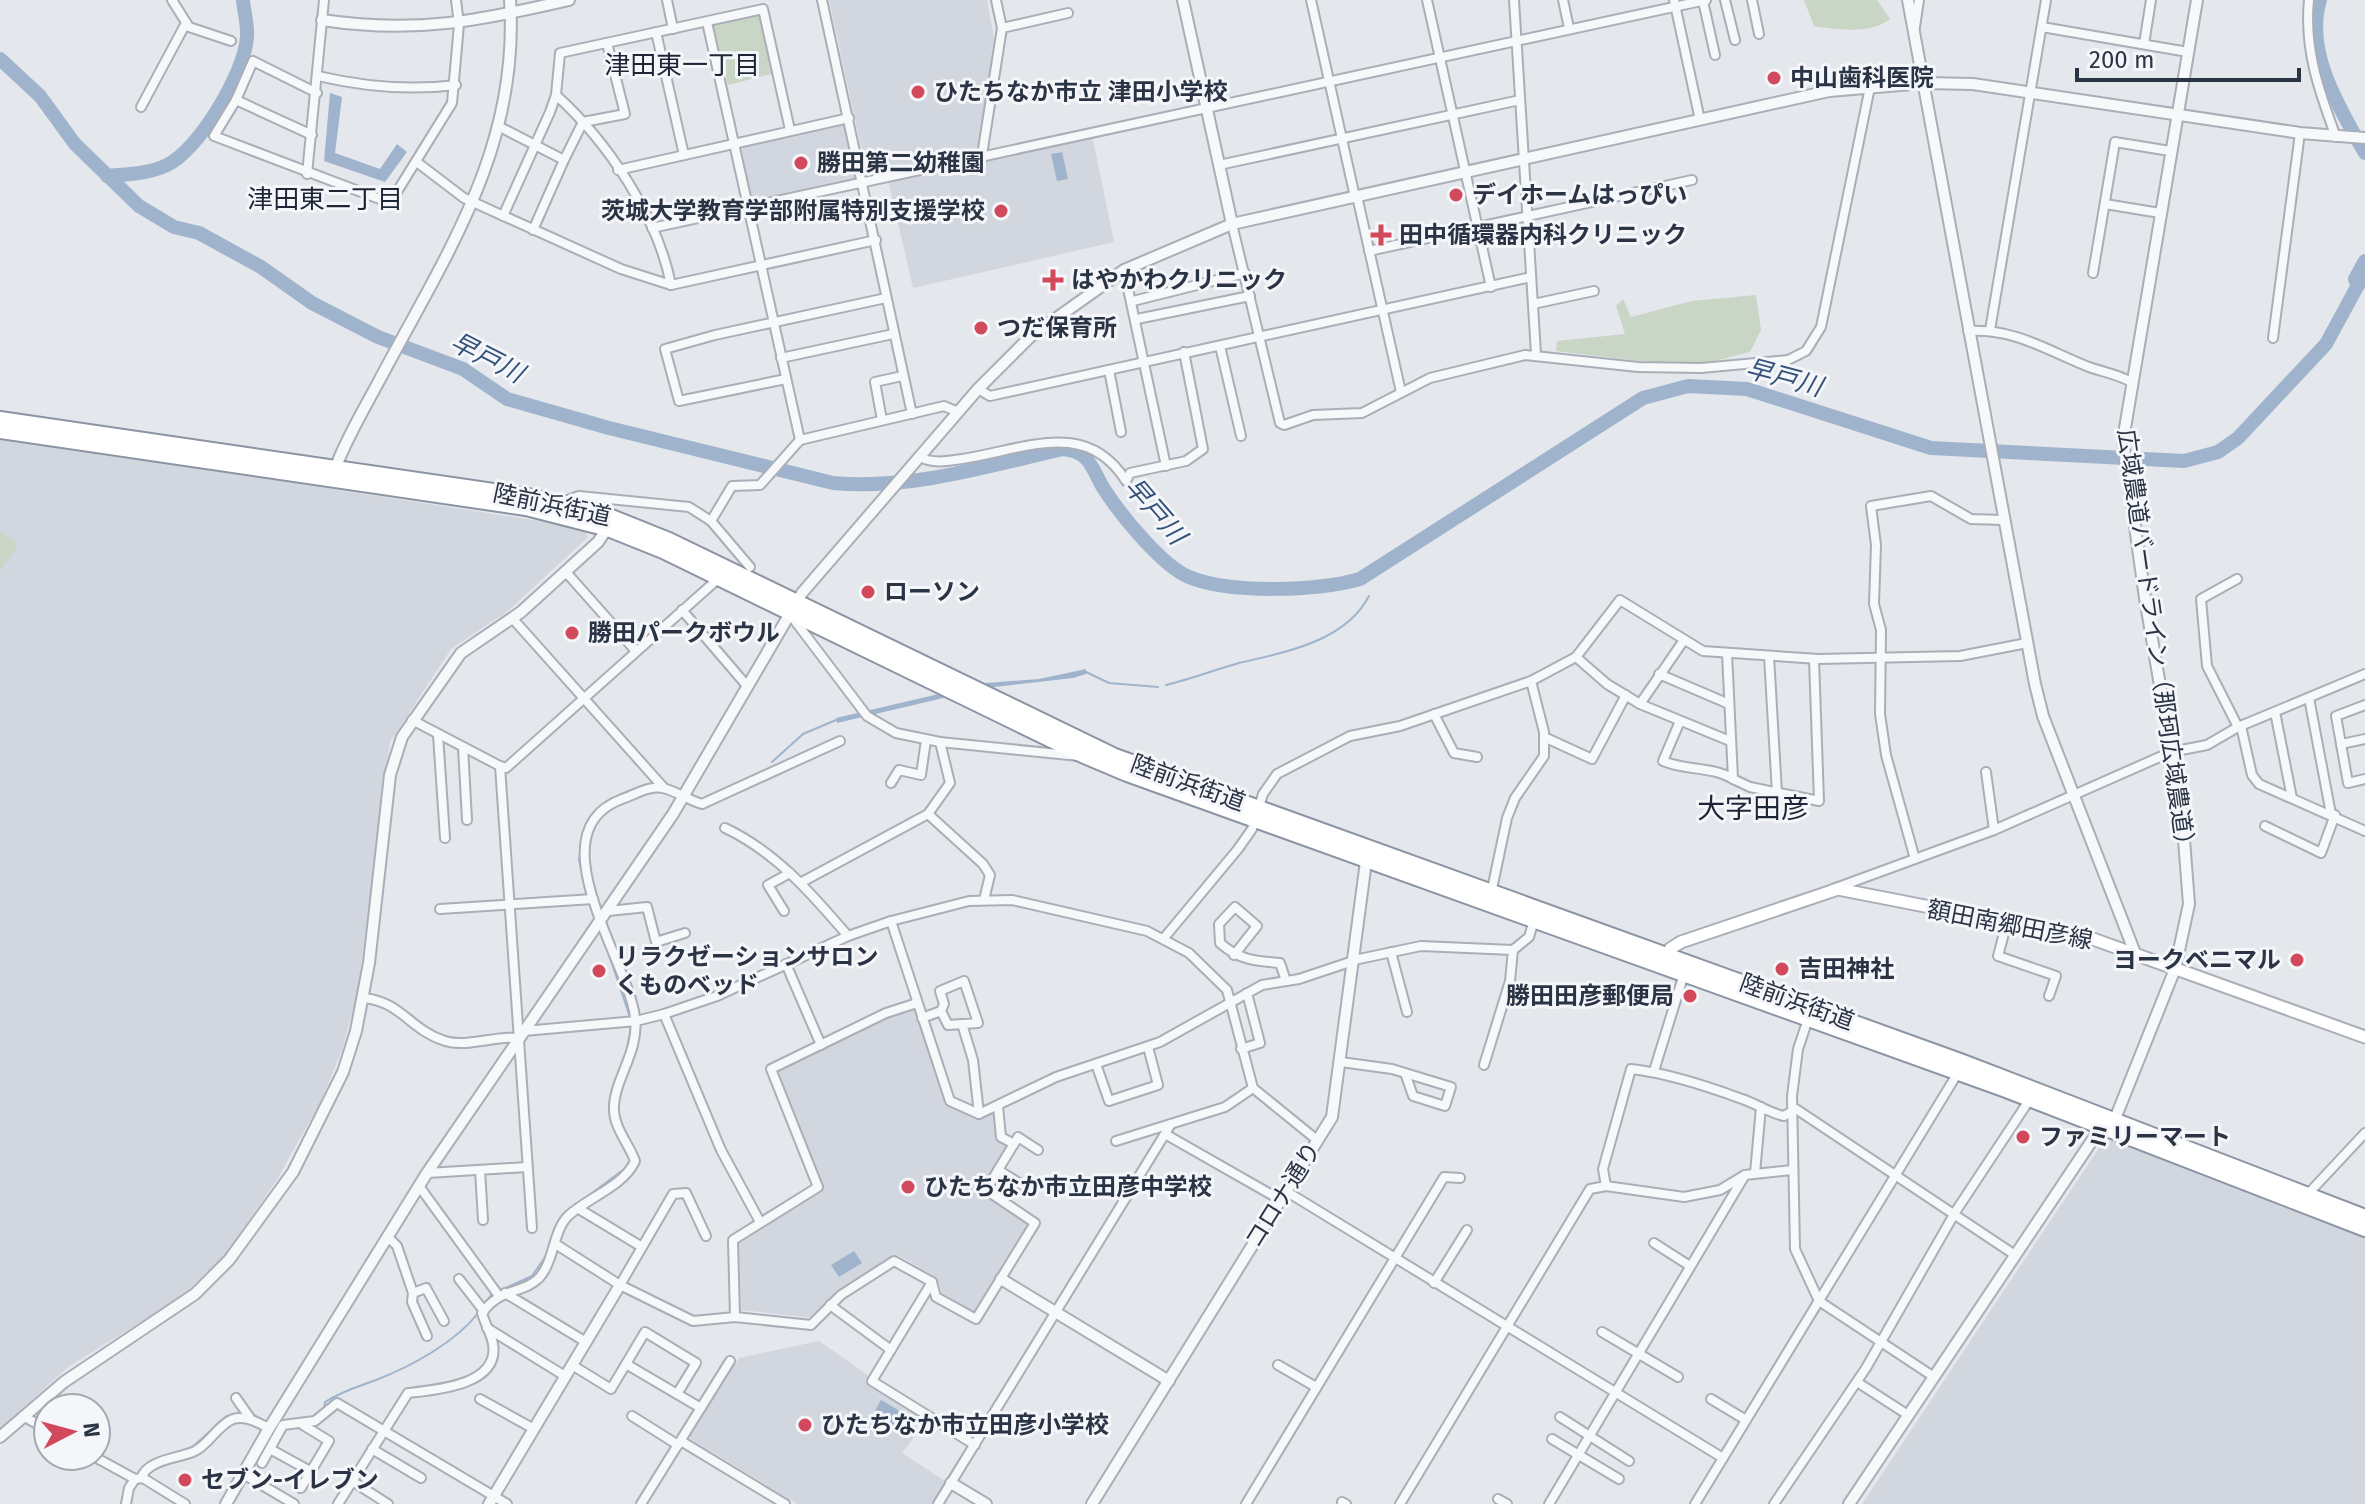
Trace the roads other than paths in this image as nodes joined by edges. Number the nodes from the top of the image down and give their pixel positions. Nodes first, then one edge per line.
1 (172, 0) edge
2 (324, 0) edge
3 (456, 0) edge
4 (510, 0) edge
5 (569, 0) edge
6 (667, 0) edge
7 (822, 0) edge
8 (996, 0) edge
9 (1183, 0) edge
10 (1311, 0) edge
11 (1427, 0) edge
12 (1514, 0) edge
13 (1563, 0) edge
14 (1705, 0) edge
15 (1725, 0) edge
16 (1752, 0) edge
17 (1908, 0) edge
18 (1919, 0) edge
19 (2046, 0) edge
20 (2151, 0) edge
21 (2197, 0) edge
22 (2309, 0) edge
23 (1675, 3) edge
24 (511, 13) junction
25 (1068, 13) dead end
26 (322, 20) junction
27 (707, 22) junction
28 (186, 23) junction
29 (459, 24) junction
30 (2042, 27) junction
31 (1002, 28) junction
32 (1569, 28) junction
33 (673, 29) junction
34 (656, 32) junction
35 (1759, 34) dead end
36 (1915, 36) junction
37 (1516, 38) junction
38 (1735, 40) dead end
39 (231, 41) dead end
40 (607, 43) junction
41 (2144, 44) junction
42 (2188, 52) junction
43 (1715, 55) dead end
44 (1440, 56) junction
45 (318, 76) junction
46 (1329, 80) junction
47 (1924, 83) junction
48 (456, 85) junction
49 (1870, 87) junction
50 (2031, 90) junction
51 (317, 93) junction
52 (556, 95) junction
53 (236, 100) junction
54 (1520, 100) junction
55 (141, 107) dead end
56 (1207, 109) junction
57 (1453, 115) junction
58 (2176, 115) junction
59 (849, 118) junction
60 (1700, 120) junction
61 (583, 122) junction
62 (500, 127) junction
63 (790, 130) junction
64 (2300, 133) junction
65 (312, 135) junction
66 (2336, 137) junction
67 (2365, 138) edge
68 (1342, 139) junction
69 (736, 143) junction
70 (535, 144) junction
71 (2170, 151) junction
72 (684, 155) junction
73 (982, 155) junction
74 (1524, 159) junction
75 (564, 160) junction
76 (418, 163) junction
77 (1219, 165) junction
78 (618, 170) junction
79 (1466, 172) junction
80 (307, 174) junction
81 (1692, 180) dead end
82 (863, 182) junction
83 (1356, 196) junction
84 (473, 201) junction
85 (2105, 204) junction
86 (750, 207) junction
87 (2160, 213) junction
88 (1527, 214) junction
89 (503, 216) junction
90 (1232, 224) junction
91 (1477, 226) junction
92 (652, 228) junction
93 (533, 230) junction
94 (876, 240) junction
95 (1369, 251) junction
96 (763, 264) junction
97 (1124, 270) junction
98 (1245, 273) junction
99 (2093, 273) dead end
100 (1531, 277) junction
101 (671, 285) junction
102 (1491, 287) junction
103 (1594, 291) dead end
104 (1250, 296) junction
105 (886, 298) junction
106 (1133, 301) junction
107 (1533, 304) junction
108 (1381, 312) junction
109 (1137, 319) junction
110 (775, 324) junction
111 (1990, 330) junction
112 (1968, 331) junction
113 (893, 334) junction
114 (1258, 338) junction
115 (2273, 338) dead end
116 (1220, 346) junction
117 (1184, 352) junction
118 (1536, 354) junction
119 (781, 358) junction
120 (1145, 362) junction
121 (1109, 370) junction
122 (902, 376) junction
123 (786, 379) junction
124 (2131, 382) junction
125 (978, 389) junction
126 (1401, 392) junction
127 (958, 412) junction
128 (912, 414) junction
129 (0, 419) edge
130 (882, 420) junction
131 (0, 431) edge
132 (1121, 432) dead end
133 (1241, 436) dead end
134 (800, 440) junction
135 (917, 461) junction
136 (1166, 466) junction
137 (333, 474) junction
138 (561, 503) junction
139 (2003, 520) junction
140 (711, 521) junction
141 (610, 523) junction
142 (750, 567) dead end
143 (565, 571) junction
144 (719, 578) junction
145 (2237, 579) dead end
146 (793, 607) junction
147 (682, 610) junction
148 (513, 619) junction
149 (1684, 640) junction
150 (2027, 643) junction
151 (635, 650) junction
152 (1727, 653) junction
153 (1769, 656) junction
154 (1576, 657) junction
155 (1881, 657) junction
156 (1814, 659) junction
157 (1659, 674) junction
158 (2365, 674) edge
159 (1531, 681) junction
160 (748, 687) junction
161 (1626, 695) junction
162 (581, 697) junction
163 (2309, 698) junction
164 (1640, 704) junction
165 (1729, 704) junction
166 (2365, 705) edge
167 (2275, 712) junction
168 (1434, 714) junction
169 (412, 720) junction
170 (1680, 721) junction
171 (2239, 727) junction
172 (438, 735) junction
173 (1544, 737) junction
174 (2365, 739) edge
175 (926, 740) junction
176 (840, 741) dead end
177 (1730, 741) junction
178 (940, 742) junction
179 (2341, 744) junction
180 (463, 747) junction
181 (1085, 750) junction
182 (2171, 752) junction
183 (1477, 757) dead end
184 (500, 766) junction
185 (1986, 772) dead end
186 (1733, 779) junction
187 (2365, 779) edge
188 (891, 783) dead end
189 (665, 789) junction
190 (1777, 793) junction
191 (2074, 795) junction
192 (681, 798) junction
193 (2292, 798) junction
194 (928, 814) junction
195 (1255, 814) junction
196 (2333, 815) junction
197 (467, 820) dead end
198 (2265, 826) dead end
199 (725, 828) dead end
200 (1994, 830) junction
201 (2365, 831) edge
202 (445, 838) dead end
203 (1367, 854) junction
204 (1915, 859) junction
205 (790, 873) junction
206 (802, 882) junction
207 (1832, 890) junction
208 (1489, 898) junction
209 (593, 899) junction
210 (984, 900) junction
211 (510, 904) junction
212 (440, 909) dead end
213 (608, 911) junction
214 (784, 911) dead end
215 (1534, 920) junction
216 (891, 921) junction
217 (600, 922) junction
218 (2007, 922) junction
219 (685, 933) dead end
220 (848, 936) junction
221 (1164, 938) junction
222 (1513, 950) junction
223 (1391, 952) junction
224 (2135, 953) junction
225 (1234, 955) junction
226 (1664, 960) junction
227 (1351, 963) junction
228 (786, 964) junction
229 (1685, 967) junction
230 (2175, 969) junction
231 (1286, 981) junction
232 (1247, 993) junction
233 (2049, 996) dead end
234 (364, 998) junction
235 (1231, 1001) junction
236 (917, 1003) junction
237 (941, 1011) junction
238 (1407, 1012) dead end
239 (1810, 1013) junction
240 (664, 1014) junction
241 (922, 1018) junction
242 (636, 1021) junction
243 (962, 1024) junction
244 (522, 1034) junction
245 (2365, 1037) edge
246 (821, 1045) junction
247 (1148, 1047) junction
248 (1241, 1049) junction
249 (1341, 1062) junction
250 (1096, 1064) junction
251 (1484, 1065) dead end
252 (1960, 1067) junction
253 (1654, 1071) junction
254 (1405, 1073) junction
255 (1253, 1088) junction
256 (2030, 1099) junction
257 (998, 1106) junction
258 (1761, 1107) junction
259 (979, 1114) junction
260 (1791, 1114) junction
261 (2115, 1119) junction
262 (1171, 1124) junction
263 (2101, 1128) junction
264 (2365, 1133) edge
265 (1165, 1134) junction
266 (1317, 1140) junction
267 (1116, 1141) dead end
268 (1014, 1144) junction
269 (1038, 1150) dead end
270 (527, 1167) junction
271 (480, 1170) junction
272 (998, 1170) junction
273 (1792, 1170) junction
274 (427, 1173) junction
275 (1896, 1173) junction
276 (1750, 1174) junction
277 (1460, 1178) dead end
278 (419, 1186) junction
279 (1606, 1186) junction
280 (1032, 1191) dead end
281 (1282, 1194) junction
282 (2307, 1195) junction
283 (579, 1209) junction
284 (1954, 1214) junction
285 (2365, 1217) edge
286 (483, 1220) dead end
287 (760, 1222) junction
288 (532, 1228) dead end
289 (2365, 1229) edge
290 (1467, 1230) dead end
291 (706, 1236) dead end
292 (388, 1237) junction
293 (1654, 1243) dead end
294 (557, 1245) junction
295 (642, 1247) junction
296 (2015, 1255) junction
297 (1394, 1259) junction
298 (1690, 1266) junction
299 (459, 1279) dead end
300 (1001, 1279) junction
301 (932, 1282) junction
302 (1434, 1283) junction
303 (620, 1285) junction
304 (413, 1293) junction
305 (502, 1294) junction
306 (1819, 1301) junction
307 (830, 1305) junction
308 (484, 1311) junction
309 (1056, 1312) junction
310 (735, 1317) junction
311 (444, 1321) dead end
312 (1507, 1327) junction
313 (486, 1328) junction
314 (1602, 1332) dead end
315 (427, 1336) dead end
316 (586, 1342) junction
317 (1880, 1343) junction
318 (891, 1350) junction
319 (1639, 1353) junction
320 (730, 1361) dead end
321 (626, 1364) junction
322 (572, 1365) junction
323 (1278, 1365) dead end
324 (565, 1376) junction
325 (1678, 1377) dead end
326 (1934, 1377) junction
327 (1169, 1381) junction
328 (1857, 1382) junction
329 (1316, 1387) junction
330 (1616, 1393) junction
331 (677, 1394) junction
332 (236, 1398) dead end
333 (480, 1399) dead end
334 (1711, 1399) dead end
335 (701, 1408) junction
336 (1908, 1415) junction
337 (23, 1416) junction
338 (632, 1416) dead end
339 (1560, 1417) dead end
340 (250, 1418) junction
341 (1746, 1420) junction
342 (32, 1421) edge
343 (302, 1424) junction
344 (269, 1428) junction
345 (385, 1429) junction
346 (534, 1429) junction
347 (1590, 1435) junction
348 (0, 1437) edge
349 (1552, 1439) dead end
350 (680, 1443) junction
351 (975, 1445) junction
352 (270, 1449) junction
353 (372, 1449) junction
354 (1579, 1454) junction
355 (1723, 1458) junction
356 (1629, 1461) dead end
357 (262, 1463) dead end
358 (112, 1466) edge
359 (310, 1471) junction
360 (243, 1474) junction
361 (135, 1477) junction
362 (421, 1478) dead end
363 (1619, 1479) dead end
364 (352, 1481) junction
365 (951, 1483) junction
366 (301, 1488) dead end
367 (491, 1500) edge
368 (126, 1504) edge
369 (185, 1504) edge
370 (226, 1504) edge
371 (294, 1504) edge
372 (338, 1504) edge
373 (388, 1504) edge
374 (507, 1504) edge
375 (641, 1504) edge
376 (785, 1504) edge
377 (938, 1504) edge
378 (986, 1504) edge
379 (1092, 1504) edge
380 (1246, 1504) edge
381 (1400, 1504) edge
382 (1549, 1504) edge
383 (1695, 1504) edge
384 (1774, 1504) edge
385 (1849, 1504) edge

1 - 28 street
2 - 26 street
3 - 29 street
4 - 24 street
5 - 24 street
6 - 33 street
7 - 59 street
8 - 31 street
9 - 56 street
10 - 46 street
11 - 44 street
12 - 37 street
13 - 32 street
14 - 23 street
14 - 43 street
15 - 38 street
16 - 35 street
17 - 36 street
18 - 36 street
19 - 30 street
20 - 41 street
21 - 42 street, 広域農道バードライン（那珂広域農道）
22 - 66 street
23 - 32 street
23 - 60 street
24 - 29 street
24 - 62 street
25 - 31 street
26 - 29 street
26 - 45 street
27 - 33 street
27 - 63 street
27 - 69 street
28 - 39 street
28 - 55 street
29 - 48 street
30 - 41 street
30 - 50 street
31 - 73 street
32 - 37 street
33 - 34 street
34 - 40 street
34 - 72 street
36 - 47 street
37 - 44 street
37 - 54 street
40 - 52 street
40 - 61 street
41 - 42 street
42 - 58 street, 広域農道バードライン（那珂広域農道）
44 - 46 street
44 - 57 street
45 - 48 street
45 - 51 street
46 - 56 street
46 - 68 street
47 - 49 street
47 - 50 street
47 - 112 street
48 - 76 street
49 - 60 street
49 - 118 street
50 - 58 street
50 - 111 street
51 - 53 street
51 - 65 street
52 - 61 street
52 - 70 street
53 - 65 street
53 - 80 street
54 - 57 street
54 - 74 street
56 - 73 street
56 - 77 street
57 - 68 street
57 - 79 street
58 - 64 street
58 - 71 street, 広域農道バードライン（那珂広域農道）
59 - 63 street
59 - 82 street
60 - 74 street
61 - 75 street
61 - 78 street
62 - 70 street
62 - 84 street
63 - 69 street
64 - 66 street
64 - 115 street
65 - 80 street
66 - 67 street
68 - 77 street
68 - 83 street
69 - 72 street
69 - 86 street
70 - 75 street
70 - 89 street
71 - 85 street
71 - 87 street, 広域農道バードライン（那珂広域農道）
72 - 78 street
73 - 82 street
74 - 79 street
74 - 88 street
75 - 93 street
76 - 80 street
76 - 84 street
77 - 90 street
78 - 92 street
79 - 83 street
79 - 91 street
81 - 88 street
82 - 86 street
82 - 94 street
83 - 90 street
83 - 95 street
84 - 89 street
84 - 137 street
85 - 87 street
85 - 99 street
86 - 92 street
86 - 96 street
87 - 124 street, 広域農道バードライン（那珂広域農道）
88 - 91 street
88 - 100 street
89 - 93 street
90 - 97 street
90 - 98 street
91 - 95 street
91 - 102 street
92 - 101 street
93 - 101 street
94 - 96 street
94 - 105 street
95 - 108 street
96 - 101 street
96 - 110 street
97 - 106 street
97 - 125 street
98 - 104 street
98 - 106 street
100 - 102 street
100 - 107 street
102 - 108 street
103 - 107 street
104 - 109 street
104 - 114 street
105 - 110 street
105 - 113 street
106 - 109 street
107 - 118 street
108 - 114 street
108 - 126 street
109 - 120 street
110 - 119 street
110 - 123 street
111 - 112 street
111 - 124 street
112 - 139 street
113 - 119 street
113 - 122 street
114 - 116 street
114 - 126 street
116 - 117 street
116 - 133 street
117 - 120 street
117 - 136 street
118 - 126 street
119 - 123 street
120 - 121 street
120 - 136 street
121 - 125 street
121 - 132 street
122 - 128 street
122 - 130 street
123 - 134 street
124 - 182 street, 広域農道バードライン（那珂広域農道）
125 - 127 street
127 - 128 street
127 - 135 street
128 - 130 street
129 - 137 highway, 陸前浜街道
130 - 134 street
131 - 137 highway, 陸前浜街道
134 - 140 street
135 - 136 street
135 - 146 street
137 - 138 highway, 陸前浜街道
137 - 141 highway, 陸前浜街道
138 - 140 street
138 - 141 highway, 陸前浜街道
139 - 150 street
139 - 155 street
140 - 142 street
141 - 143 street
141 - 144 highway, 陸前浜街道
141 - 146 highway, 陸前浜街道
143 - 148 street
143 - 151 street
144 - 146 highway, 陸前浜街道
144 - 147 street
145 - 171 street
146 - 160 street
146 - 175 street
146 - 181 highway, 陸前浜街道
147 - 151 street
147 - 160 street
148 - 162 street
148 - 169 street
149 - 152 street
149 - 154 street
149 - 157 street
150 - 155 street
150 - 191 street
151 - 162 street
152 - 153 street
152 - 165 street
153 - 156 street
153 - 190 street
154 - 159 street
154 - 161 street
155 - 156 street
155 - 204 street
156 - 190 street
157 - 164 street
157 - 165 street
158 - 163 street
159 - 168 street
159 - 173 street
160 - 192 street
161 - 164 street
161 - 173 street
162 - 184 street
162 - 189 street
163 - 167 street
163 - 196 street
164 - 170 street
165 - 177 street
166 - 179 street
167 - 171 street
167 - 193 street
168 - 183 street
168 - 195 street
169 - 172 street
169 - 234 street
170 - 177 street
170 - 186 street
171 - 182 street
171 - 193 street
172 - 180 street
172 - 202 street
173 - 208 street
174 - 179 street
175 - 178 street
175 - 188 street
176 - 192 street
177 - 186 street
178 - 181 street
178 - 194 street
179 - 187 street
180 - 184 street
180 - 197 street
181 - 195 highway, 陸前浜街道
182 - 191 street
182 - 230 street, 広域農道バードライン（那珂広域農道）
184 - 211 street
185 - 200 street
186 - 190 street
189 - 192 street
189 - 209 street
191 - 200 street
191 - 224 street
192 - 213 street
193 - 196 street
194 - 206 street
194 - 210 street
195 - 203 highway, 陸前浜街道
195 - 221 street
196 - 198 street
196 - 201 street
199 - 205 street
200 - 204 street
203 - 208 highway, 陸前浜街道
203 - 227 street, コロナ通り
204 - 207 street
205 - 206 street
205 - 214 street
206 - 220 street
207 - 218 main road, 額田南郷田彦線
207 - 226 main road, 額田南郷田彦線
208 - 215 highway, 陸前浜街道
208 - 226 highway, 陸前浜街道
209 - 211 street
209 - 217 street
210 - 216 street
210 - 221 street
211 - 212 street
211 - 244 street
213 - 217 street
213 - 219 street
215 - 222 street
215 - 226 highway, 陸前浜街道
216 - 220 street
216 - 236 street
217 - 242 street
217 - 244 street
218 - 224 main road, 額田南郷田彦線
218 - 233 street
220 - 228 street
221 - 235 street
222 - 223 street
222 - 251 street
223 - 227 street
223 - 238 street
224 - 230 main road, 額田南郷田彦線
225 - 225 street
225 - 231 street
226 - 229 highway, 陸前浜街道
227 - 231 street
227 - 249 street, コロナ通り
228 - 240 street
228 - 246 street
229 - 239 highway, 陸前浜街道
229 - 253 street
230 - 245 main road, 額田南郷田彦線
230 - 261 street, 広域農道バードライン（那珂広域農道）
231 - 232 street
232 - 235 street
232 - 248 street
234 - 244 street
234 - 337 street
235 - 247 street
235 - 248 street
236 - 241 street
236 - 246 street
237 - 241 street
237 - 243 street
237 - 243 street
239 - 252 highway, 陸前浜街道
239 - 260 street
240 - 242 street
240 - 287 street
241 - 259 street
242 - 244 street
242 - 283 street
243 - 259 street
244 - 270 street
244 - 274 street
246 - 287 street
247 - 250 street
247 - 250 street
248 - 255 street
249 - 254 street
249 - 266 street, コロナ通り
250 - 257 street
252 - 256 highway, 陸前浜街道
252 - 261 highway, 陸前浜街道
252 - 275 street
253 - 258 street
253 - 279 street
254 - 254 street
255 - 262 street
255 - 266 street
256 - 263 highway, 陸前浜街道
256 - 284 street
257 - 259 street
257 - 268 street
258 - 260 street
258 - 276 street
260 - 273 street
260 - 275 street
261 - 263 street
261 - 282 highway, 陸前浜街道
262 - 265 street
262 - 267 street
263 - 289 highway, 陸前浜街道
263 - 296 street
264 - 282 street
265 - 281 street
265 - 309 street
266 - 281 street, コロナ通り
268 - 269 street
268 - 272 street
270 - 271 street
270 - 288 street
271 - 274 street
271 - 286 street
272 - 280 street
272 - 300 street
273 - 276 street
273 - 306 street
274 - 278 street
275 - 284 street
275 - 306 street
276 - 279 street
276 - 298 street
277 - 297 street
278 - 292 street
278 - 305 street
279 - 312 street
281 - 297 street
281 - 327 street, コロナ通り
282 - 285 highway, 陸前浜街道
283 - 294 street
283 - 295 street
284 - 296 street
284 - 317 street
287 - 310 street
290 - 302 street
291 - 295 street
292 - 304 street
292 - 344 street
293 - 298 street
294 - 303 street
294 - 305 street
295 - 303 street
296 - 326 street
297 - 302 street
297 - 329 street
298 - 319 street
299 - 308 street
300 - 301 street
300 - 309 street
301 - 307 street
301 - 318 street
302 - 312 street
303 - 310 street
303 - 316 street
304 - 311 street
304 - 315 street
305 - 308 street
305 - 316 street
306 - 317 street
306 - 341 street
307 - 310 street
307 - 318 street
308 - 313 street
309 - 327 street
309 - 351 street
312 - 330 street
312 - 381 street
313 - 324 street
313 - 345 street
314 - 319 street
316 - 322 street
317 - 326 street
317 - 328 street
318 - 351 street
319 - 325 street
319 - 330 street
320 - 335 street
321 - 322 street
321 - 331 street
321 - 331 street
322 - 324 street
323 - 329 street
324 - 346 street
326 - 336 street
327 - 379 street, コロナ通り
328 - 336 street
328 - 384 street
329 - 380 street
330 - 347 street
330 - 355 street
331 - 335 street
332 - 340 street
333 - 346 street
334 - 341 street
335 - 350 street
336 - 385 street
337 - 342 street
337 - 348 street
338 - 350 street
339 - 347 street
340 - 344 street
340 - 361 street
341 - 355 street
343 - 345 street
343 - 352 street
343 - 359 street
344 - 360 street
345 - 353 street
345 - 367 street
346 - 367 street
347 - 354 street
347 - 356 street
349 - 354 street
350 - 375 street
350 - 376 street
351 - 365 street
352 - 357 street
352 - 359 street
353 - 362 street
353 - 364 street
354 - 363 street
354 - 382 street
355 - 383 street
358 - 361 street
359 - 366 street
360 - 370 street
360 - 371 street
361 - 368 street
361 - 369 street
364 - 372 street
364 - 373 street
365 - 377 street
365 - 378 street
367 - 374 street

